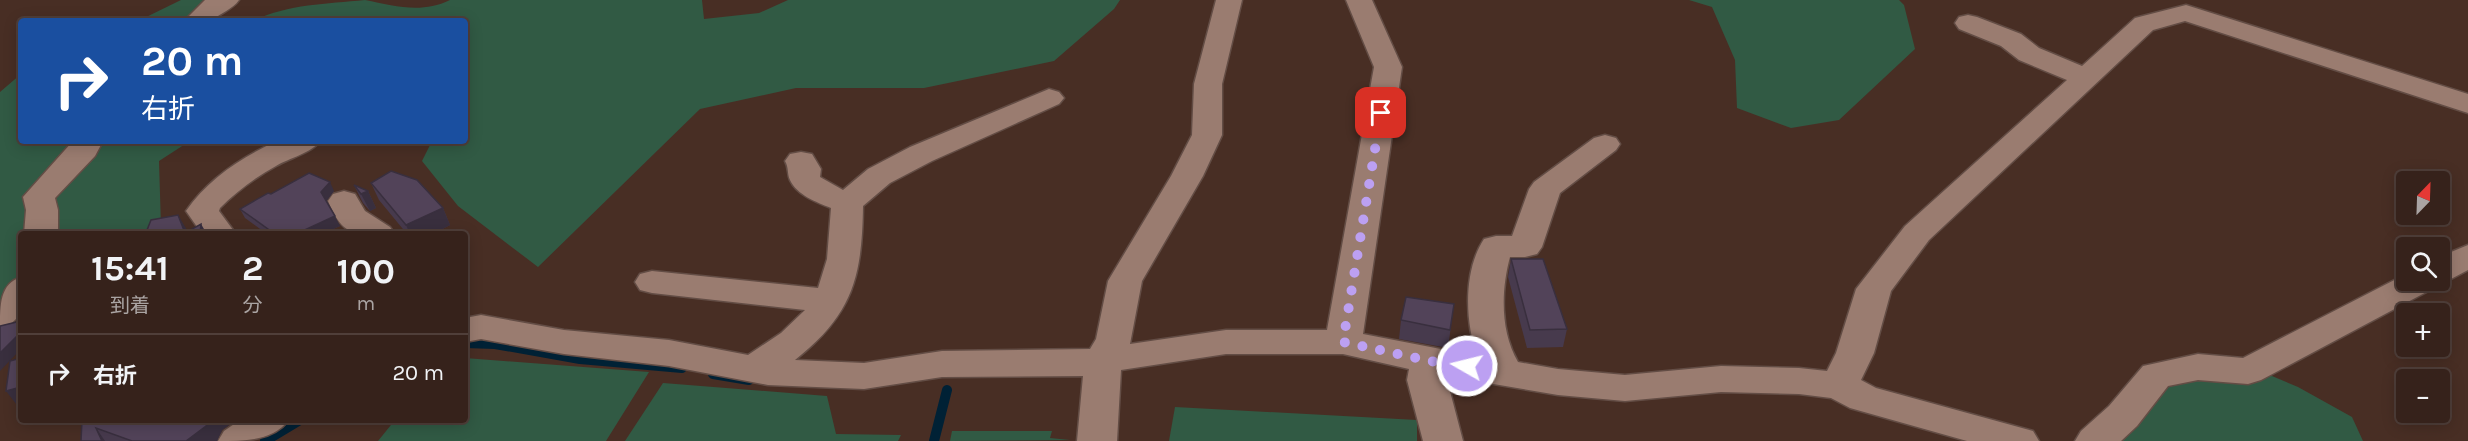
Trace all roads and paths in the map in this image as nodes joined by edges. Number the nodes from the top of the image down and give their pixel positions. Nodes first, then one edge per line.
1 (226, 0) edge
2 (1229, 0) edge
3 (1359, 0) edge
4 (199, 18) edge
5 (1968, 23) dead end
6 (2085, 77) junction
7 (1049, 98) dead end
8 (2468, 104) edge
9 (86, 144) edge
10 (298, 144) edge
11 (1605, 144) dead end
12 (801, 161) dead end
13 (344, 201) dead end
14 (848, 203) junction
15 (41, 231) edge
16 (217, 231) edge
17 (373, 231) edge
18 (2468, 256) edge
19 (2450, 266) edge
20 (652, 282) dead end
21 (2401, 291) edge
22 (18, 292) edge
23 (830, 301) junction
24 (0, 316) edge
25 (468, 329) edge
26 (1343, 342) junction
27 (1103, 359) junction
28 (1430, 361) junction
29 (754, 369) junction
30 (1504, 371) junction
31 (1839, 386) junction
32 (265, 423) edge
33 (238, 441) edge
34 (1097, 441) edge
35 (1443, 441) edge
36 (2019, 441) edge
37 (2095, 441) edge

1 - 4 street
2 - 27 street
3 - 26 street
5 - 6 street
6 - 8 street
6 - 31 street
7 - 14 street
9 - 15 street
10 - 16 street
11 - 30 street
12 - 14 street
13 - 17 street
14 - 23 street
18 - 19 street
20 - 23 street
21 - 37 street
22 - 24 street
23 - 29 street
25 - 29 street
26 - 27 street
26 - 28 street
27 - 29 street
27 - 34 street
28 - 30 street
28 - 35 street
30 - 31 street
31 - 36 street
32 - 33 street

